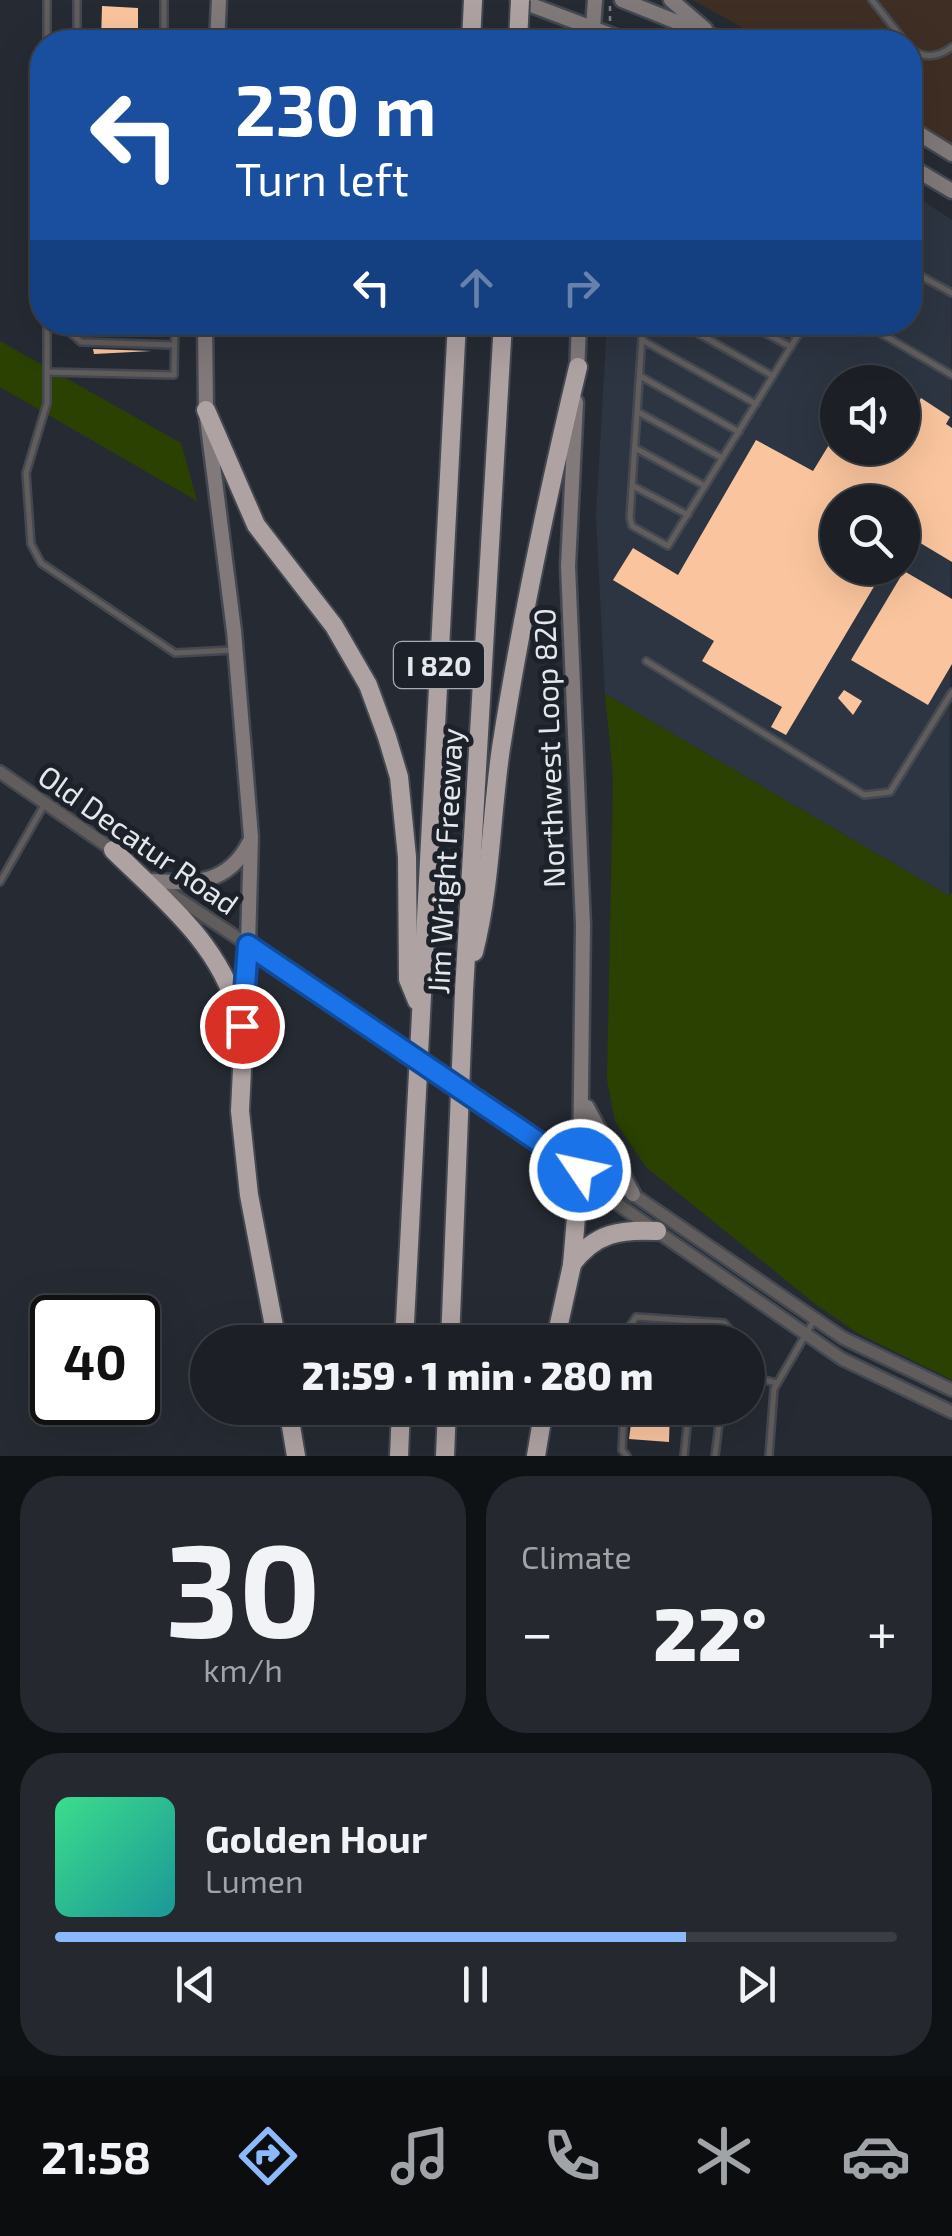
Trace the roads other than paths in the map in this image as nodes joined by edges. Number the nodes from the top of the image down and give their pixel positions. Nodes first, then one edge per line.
1 (47, 0) edge
2 (78, 0) edge
3 (164, 0) edge
4 (219, 0) edge
5 (474, 0) edge
6 (519, 0) edge
7 (595, 0) edge
8 (670, 0) edge
9 (872, 0) edge
10 (616, 4) edge
11 (47, 30) edge
12 (77, 30) edge
13 (164, 30) edge
14 (217, 30) edge
15 (472, 30) edge
16 (518, 30) edge
17 (582, 30) edge
18 (592, 30) edge
19 (693, 30) edge
20 (710, 30) edge
21 (896, 30) edge
22 (952, 47) edge
23 (922, 53) edge
24 (922, 135) edge
25 (952, 154) edge
26 (922, 173) edge
27 (952, 191) edge
28 (922, 277) edge
29 (952, 294) edge
30 (47, 335) edge
31 (73, 335) edge
32 (174, 335) edge
33 (205, 335) edge
34 (456, 335) edge
35 (502, 335) edge
36 (578, 335) edge
37 (642, 335) edge
38 (701, 335) edge
39 (769, 335) edge
40 (798, 335) edge
41 (884, 335) edge
42 (642, 340) junction
43 (174, 344) junction
44 (791, 347) junction
45 (578, 367) junction
46 (48, 372) junction
47 (952, 375) edge
48 (640, 376) junction
49 (773, 376) junction
50 (756, 404) junction
51 (206, 410) junction
52 (638, 412) junction
53 (739, 432) junction
54 (635, 448) junction
55 (722, 458) junction
56 (632, 486) junction
57 (705, 486) junction
58 (688, 515) junction
59 (236, 650) junction
60 (646, 660) dead end
61 (952, 692) edge
62 (0, 772) edge
63 (45, 802) junction
64 (251, 838) junction
65 (113, 850) junction
66 (153, 881) junction
67 (0, 882) edge
68 (248, 945) junction
69 (464, 991) junction
70 (420, 1007) junction
71 (242, 1026) junction
72 (584, 1100) junction
73 (580, 1170) junction
74 (597, 1182) junction
75 (633, 1194) junction
76 (657, 1231) junction
77 (572, 1265) junction
78 (656, 1317) junction
79 (673, 1318) junction
80 (814, 1319) junction
81 (274, 1325) edge
82 (405, 1325) edge
83 (451, 1325) edge
84 (560, 1325) edge
85 (630, 1325) edge
86 (655, 1325) edge
87 (672, 1325) edge
88 (708, 1325) edge
89 (804, 1335) junction
90 (765, 1380) edge
91 (776, 1383) junction
92 (952, 1390) edge
93 (952, 1412) edge
94 (291, 1425) edge
95 (400, 1425) edge
96 (446, 1425) edge
97 (541, 1425) edge
98 (623, 1425) edge
99 (687, 1425) edge
100 (720, 1425) edge
101 (296, 1456) edge
102 (399, 1456) edge
103 (445, 1456) edge
104 (536, 1456) edge
105 (627, 1456) edge
106 (684, 1456) edge
107 (715, 1456) edge
108 (769, 1456) edge

1 - 11 lane
2 - 12 lane
3 - 13 lane
4 - 14 main road
5 - 15 highway
6 - 16 highway, bridge
6 - 17 main road
7 - 18 main road
8 - 20 main road
9 - 21 lane
10 - 19 main road
22 - 23 lane
24 - 25 main road
26 - 27 main road
28 - 29 lane
30 - 46 lane
31 - 43 lane
32 - 43 lane
33 - 51 main road
34 - 70 highway, Jim Wright Freeway / I 820
35 - 69 highway, Jim Wright Freeway / I 820
36 - 45 main road, Northwest Loop 820
37 - 42 lane
38 - 49 lane
39 - 44 lane
40 - 44 lane
41 - 47 lane
42 - 48 lane
42 - 50 lane
43 - 46 lane
44 - 49 lane
45 - 69 highway
45 - 72 main road, Northwest Loop 820
46 - 59 lane
48 - 52 lane
48 - 53 lane
49 - 50 lane
50 - 53 lane
51 - 59 main road
51 - 70 highway
52 - 54 lane
52 - 55 lane
53 - 55 lane
54 - 56 lane
54 - 57 lane
55 - 57 lane
56 - 58 lane
56 - 58 lane
57 - 58 lane
59 - 64 main road
60 - 61 lane
62 - 63 street, Old Decatur Road
63 - 65 street, Old Decatur Road
63 - 67 lane
64 - 66 main road
64 - 68 main road
65 - 66 street, Old Decatur Road
65 - 71 highway
66 - 68 street, Old Decatur Road
68 - 71 highway
68 - 73 street, Old Decatur Road, bridge
69 - 83 highway, Jim Wright Freeway / I 820
70 - 82 highway, Jim Wright Freeway / I 820
71 - 81 highway
72 - 73 main road, Northwest Loop 820
72 - 75 main road
73 - 74 street, Old Decatur Road
73 - 77 highway
74 - 75 street, Old Decatur Road
74 - 76 street, Old Decatur Road
75 - 80 street, Old Decatur Road
76 - 77 highway
76 - 89 street, Old Decatur Road
77 - 84 highway
78 - 79 lane
78 - 85 lane
78 - 86 lane
79 - 87 lane
79 - 88 lane
80 - 89 lane
80 - 92 street, Old Decatur Road
89 - 91 lane
89 - 93 street, Old Decatur Road
90 - 91 lane
91 - 108 lane
94 - 101 highway
95 - 102 highway
96 - 103 highway
97 - 104 highway
98 - 105 lane
99 - 106 lane
100 - 107 lane

